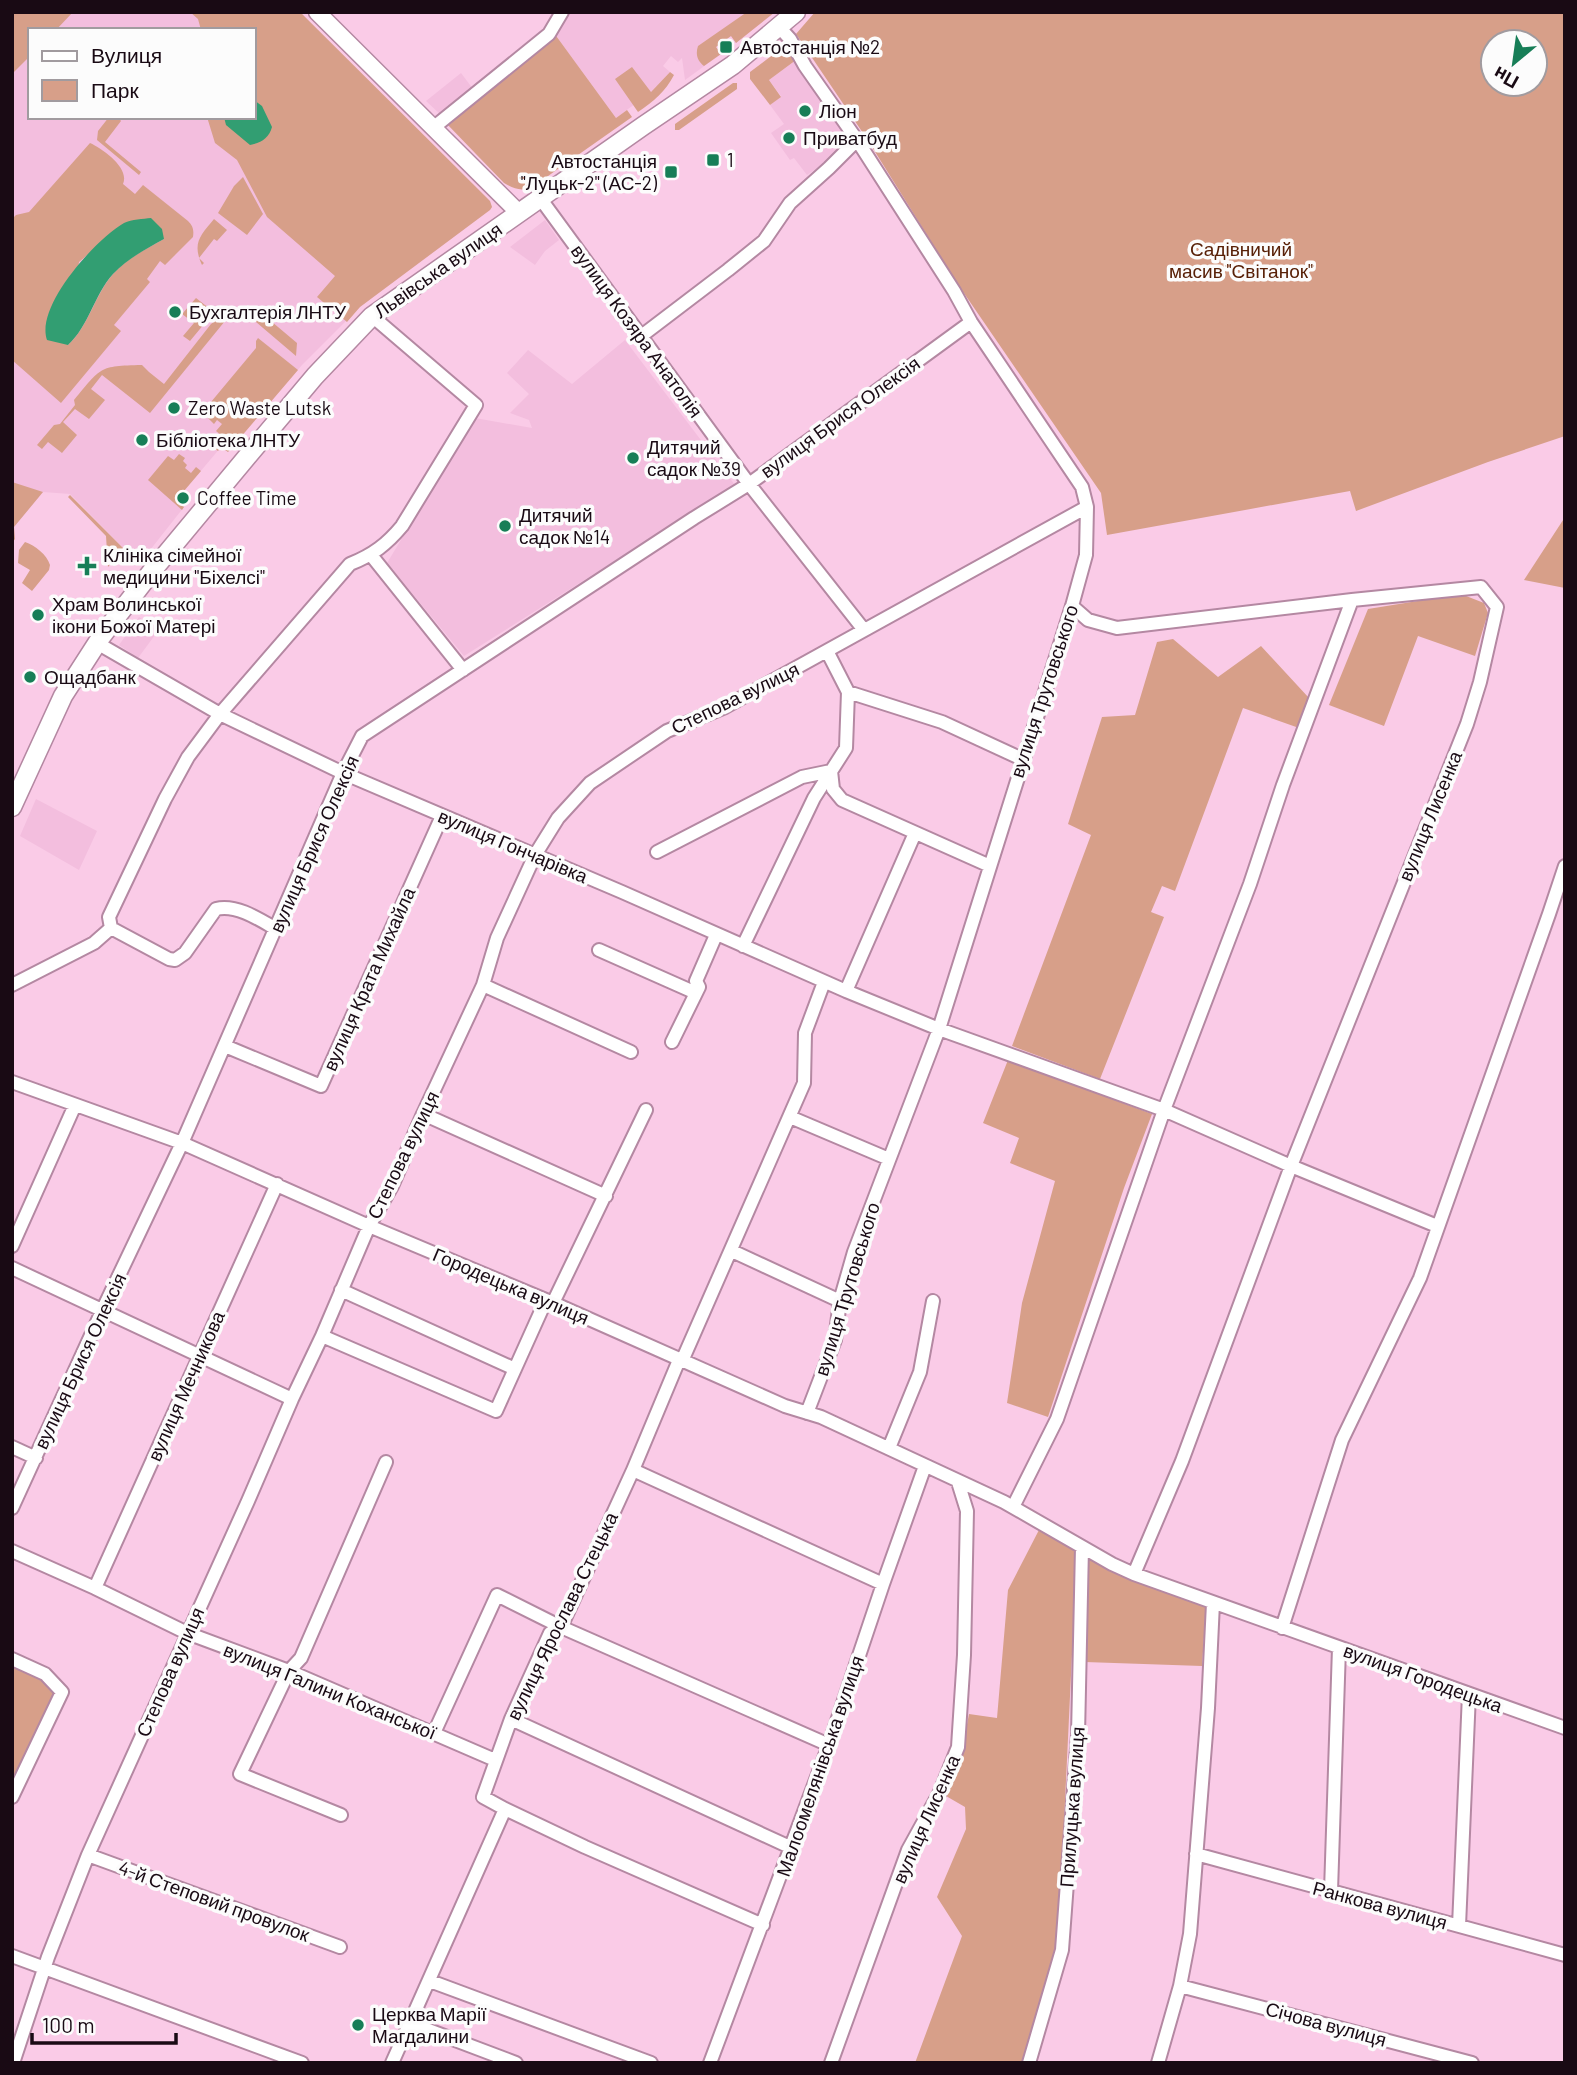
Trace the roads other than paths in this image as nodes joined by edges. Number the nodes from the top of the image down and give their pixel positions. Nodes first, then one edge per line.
1 (317, 12) edge
2 (562, 12) edge
3 (796, 12) edge
4 (780, 28) junction
5 (433, 128) junction
6 (857, 140) junction
7 (540, 198) junction
8 (519, 213) junction
9 (372, 316) junction
10 (971, 322) junction
11 (640, 337) junction
12 (748, 484) junction
13 (1087, 507) junction
14 (371, 555) junction
15 (1352, 600) junction
16 (1072, 606) junction
17 (864, 630) junction
18 (97, 642) junction
19 (827, 651) junction
20 (463, 670) junction
21 (848, 692) junction
22 (219, 714) junction
23 (1023, 759) junction
24 (831, 771) junction
25 (343, 773) junction
26 (12, 807) edge
27 (442, 816) junction
28 (915, 833) junction
29 (657, 852) dead end
30 (535, 855) junction
31 (990, 866) junction
32 (1565, 866) edge
33 (111, 928) junction
34 (276, 929) junction
35 (716, 935) junction
36 (743, 946) junction
37 (599, 950) dead end
38 (824, 982) junction
39 (12, 985) edge
40 (483, 985) junction
41 (845, 991) junction
42 (696, 993) junction
43 (939, 1029) junction
44 (672, 1042) dead end
45 (225, 1046) junction
46 (631, 1052) dead end
47 (12, 1082) edge
48 (75, 1105) junction
49 (646, 1110) dead end
50 (1164, 1111) junction
51 (423, 1114) junction
52 (790, 1116) junction
53 (183, 1143) junction
54 (889, 1159) junction
55 (1291, 1166) junction
56 (277, 1184) junction
57 (606, 1196) junction
58 (369, 1226) junction
59 (1437, 1226) junction
60 (12, 1245) edge
61 (732, 1251) junction
62 (12, 1268) edge
63 (341, 1290) junction
64 (840, 1301) junction
65 (933, 1301) dead end
66 (549, 1302) junction
67 (103, 1309) junction
68 (322, 1336) junction
69 (199, 1357) junction
70 (681, 1360) junction
71 (515, 1369) junction
72 (292, 1399) junction
73 (807, 1413) junction
74 (12, 1447) edge
75 (889, 1448) junction
76 (36, 1458) junction
77 (386, 1462) dead end
78 (925, 1466) junction
79 (633, 1470) junction
80 (958, 1482) junction
81 (1009, 1505) junction
82 (12, 1508) edge
83 (1082, 1547) junction
84 (12, 1551) edge
85 (1134, 1574) junction
86 (883, 1584) junction
87 (95, 1588) junction
88 (1213, 1604) junction
89 (561, 1627) junction
90 (1282, 1628) junction
91 (187, 1633) junction
92 (1339, 1648) junction
93 (12, 1659) edge
94 (289, 1671) junction
95 (1469, 1694) junction
96 (510, 1719) junction
97 (1565, 1728) edge
98 (434, 1733) junction
99 (829, 1745) junction
100 (495, 1760) junction
101 (12, 1797) edge
102 (505, 1809) junction
103 (341, 1815) dead end
104 (792, 1848) junction
105 (1196, 1854) junction
106 (88, 1855) junction
107 (1331, 1891) junction
108 (763, 1925) junction
109 (1459, 1926) junction
110 (340, 1947) dead end
111 (1565, 1955) edge
112 (12, 1956) edge
113 (46, 1968) junction
114 (430, 1981) junction
115 (1180, 1986) junction
116 (410, 2023) junction
117 (13, 2063) edge
118 (302, 2063) edge
119 (392, 2063) edge
120 (516, 2063) edge
121 (650, 2063) edge
122 (710, 2063) edge
123 (831, 2063) edge
124 (1029, 2063) edge
125 (1158, 2063) edge
126 (1472, 2063) edge

1 - 5 main road
2 - 5 street
3 - 4 main road, Львівська вулиця
4 - 6 street, вулиця Трутовського
4 - 7 main road, Львівська вулиця
5 - 8 main road
6 - 10 street, вулиця Трутовського
6 - 11 street
7 - 8 main road, Львівська вулиця
7 - 11 street, вулиця Козяра Анатолія
8 - 9 main road, Львівська вулиця
9 - 14 street
9 - 18 main road, Львівська вулиця
10 - 12 street, вулиця Брися Олексія
10 - 13 street, вулиця Трутовського
11 - 12 street, вулиця Козяра Анатолія
12 - 17 street, вулиця Козяра Анатолія
12 - 20 street, вулиця Брися Олексія
13 - 16 street, вулиця Трутовського
13 - 17 street, Степова вулиця
14 - 20 street
14 - 22 street
15 - 16 street, вулиця Лисенка
15 - 50 street
15 - 55 street, вулиця Лисенка
16 - 23 street, вулиця Трутовського
17 - 19 street, Степова вулиця
18 - 22 street, вулиця Гончарівка
18 - 26 main road, Львівська вулиця
19 - 21 street
19 - 30 street, Степова вулиця
20 - 25 street, вулиця Брися Олексія
21 - 23 street
21 - 24 street
22 - 25 street, вулиця Гончарівка
22 - 33 street
23 - 31 street, вулиця Трутовського
24 - 28 street
24 - 29 street
24 - 36 street
25 - 27 street, вулиця Гончарівка
25 - 34 street, вулиця Брися Олексія
27 - 30 street, вулиця Гончарівка
27 - 45 street, вулиця Крата Михайла
28 - 31 street
28 - 41 street
30 - 35 street, вулиця Гончарівка
30 - 40 street, Степова вулиця
31 - 43 street, вулиця Трутовського
32 - 59 street
33 - 34 street
33 - 39 street
34 - 45 street, вулиця Брися Олексія
35 - 36 street, вулиця Гончарівка
35 - 42 street
36 - 38 street, вулиця Гончарівка
37 - 42 street
38 - 41 street, вулиця Гончарівка
38 - 52 street, вулиця Ярослава Стецька
40 - 46 street
40 - 51 street, Степова вулиця
41 - 43 street, вулиця Гончарівка
42 - 44 street
43 - 50 street
43 - 54 street, вулиця Трутовського
45 - 53 street, вулиця Брися Олексія
47 - 48 street, Городецька вулиця
48 - 53 street, Городецька вулиця
48 - 60 street
49 - 57 street
50 - 55 street
50 - 81 street
51 - 57 street
51 - 58 street, Степова вулиця
52 - 54 street
52 - 61 street, вулиця Ярослава Стецька
53 - 56 street, Городецька вулиця
53 - 67 street, вулиця Брися Олексія
54 - 64 street, вулиця Трутовського
55 - 59 street
55 - 85 street, вулиця Лисенка
56 - 58 street, Городецька вулиця
56 - 69 street, вулиця Мечникова
57 - 66 street
58 - 63 street, Степова вулиця
58 - 66 street, Городецька вулиця
59 - 90 street
61 - 64 street
61 - 70 street, вулиця Ярослава Стецька
62 - 67 street
63 - 68 street, Степова вулиця
63 - 71 street
64 - 73 street, вулиця Трутовського
65 - 75 street
66 - 70 street, Городецька вулиця
66 - 71 street
67 - 69 street
67 - 76 street, вулиця Брися Олексія
68 - 71 street
68 - 72 street, Степова вулиця
69 - 72 street
69 - 87 street, вулиця Мечникова
70 - 73 street, Городецька вулиця
70 - 79 street, вулиця Ярослава Стецька
72 - 91 street, Степова вулиця
73 - 75 street, Городецька вулиця
74 - 76 street
75 - 78 street, Городецька вулиця
76 - 82 street, вулиця Брися Олексія
77 - 94 street
78 - 80 street, Городецька вулиця
78 - 86 street, Малоомелянівська вулиця
79 - 86 street
79 - 89 street, вулиця Ярослава Стецька
80 - 81 street, Городецька вулиця
80 - 123 street, вулиця Лисенка
81 - 83 street, Городецька вулиця
83 - 85 street, Городецька вулиця
83 - 124 street, Прилуцька вулиця
84 - 87 street, вулиця Галини Коханської
85 - 88 street, вулиця Городецька
86 - 99 street, Малоомелянівська вулиця
87 - 91 street, вулиця Галини Коханської
88 - 90 street, вулиця Городецька
88 - 105 street
89 - 96 street, вулиця Ярослава Стецька
89 - 98 street
89 - 99 street
90 - 92 street, вулиця Городецька
91 - 94 street, вулиця Галини Коханської
91 - 106 street, Степова вулиця
92 - 95 street, вулиця Городецька
92 - 107 street
93 - 101 street
94 - 98 street, вулиця Галини Коханської
94 - 103 street
95 - 97 street, вулиця Городецька
95 - 109 street
96 - 100 street, вулиця Ярослава Стецька
96 - 104 street
98 - 100 street, вулиця Галини Коханської
99 - 104 street, Малоомелянівська вулиця
100 - 102 street, вулиця Ярослава Стецька
102 - 108 street
102 - 114 street
104 - 108 street, Малоомелянівська вулиця
105 - 107 street, Ранкова вулиця
105 - 115 street
106 - 110 street, 4-й Степовий провулок
106 - 113 street, Степова вулиця
107 - 109 street, Ранкова вулиця
108 - 122 street, Малоомелянівська вулиця
109 - 111 street, Ранкова вулиця
112 - 113 street
113 - 117 street, Степова вулиця
113 - 118 street
114 - 116 street
114 - 121 street
115 - 125 street
115 - 126 street, Січова вулиця
116 - 119 street
116 - 120 street

